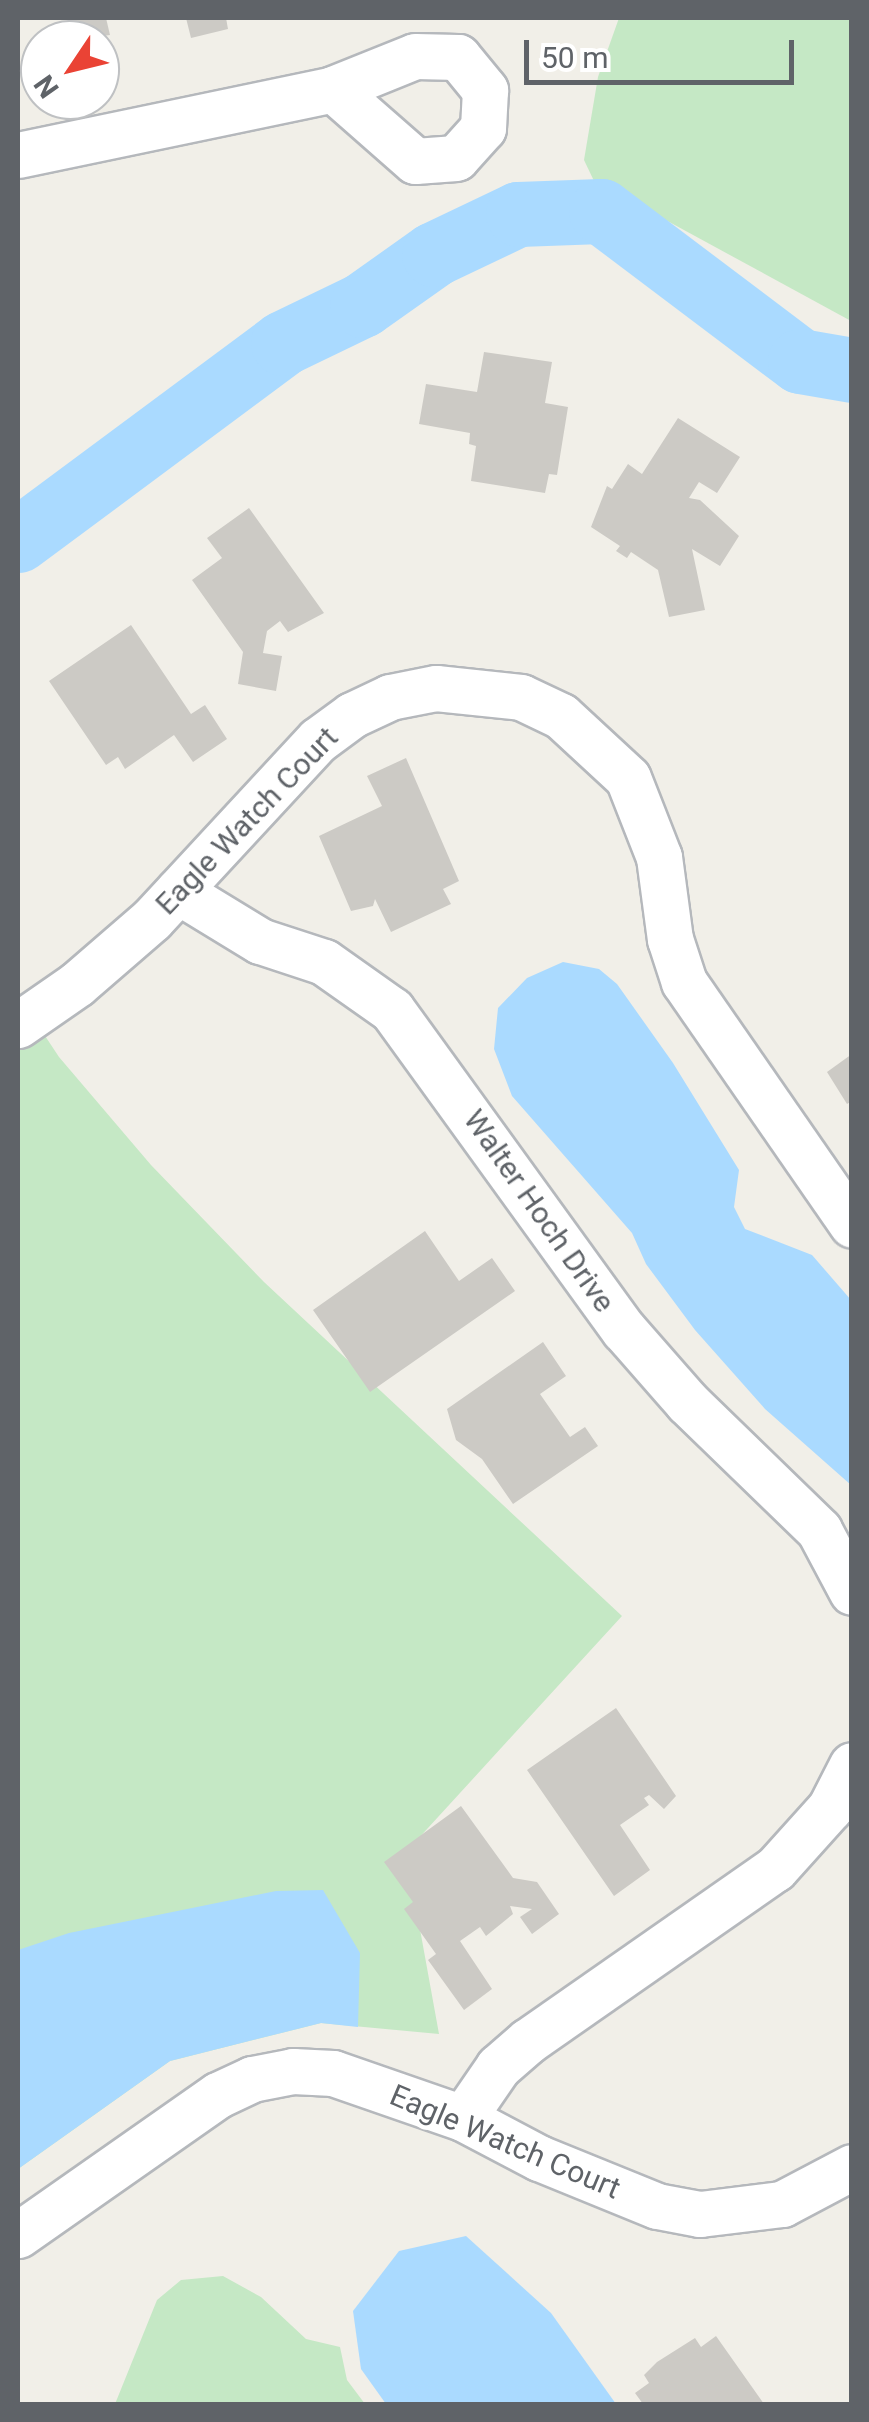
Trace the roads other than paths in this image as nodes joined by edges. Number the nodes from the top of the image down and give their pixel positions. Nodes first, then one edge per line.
1 (334, 89) dead end
2 (18, 156) edge
3 (178, 891) junction
4 (18, 1025) edge
5 (852, 1224) edge
6 (852, 1592) edge
7 (852, 1765) edge
8 (463, 2118) junction
9 (852, 2167) edge
10 (18, 2235) edge

1 - 2 street
3 - 4 street, Eagle Watch Court
3 - 5 street, Eagle Watch Court
3 - 6 street, Walter Hoch Drive
7 - 8 street
8 - 9 street, Eagle Watch Court
8 - 10 street, Eagle Watch Court

